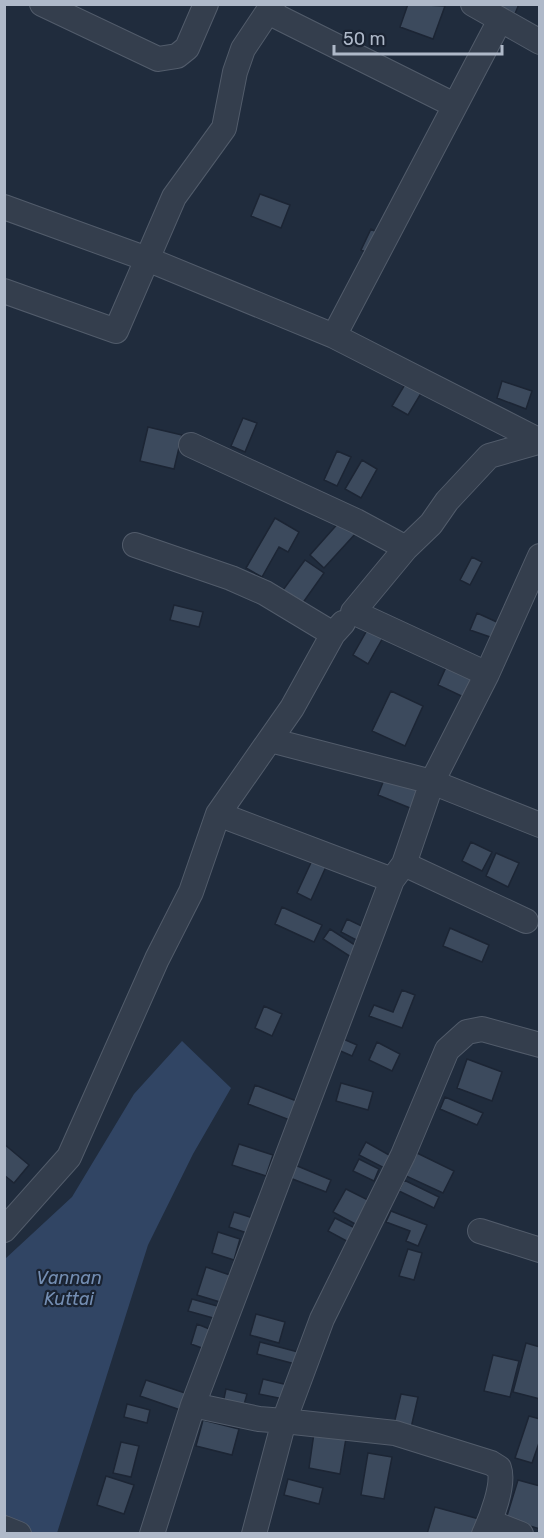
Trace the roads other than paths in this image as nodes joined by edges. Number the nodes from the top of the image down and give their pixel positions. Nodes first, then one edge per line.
1 (42, 4) edge
2 (206, 4) edge
3 (473, 4) edge
4 (271, 8) edge
5 (500, 20) junction
6 (540, 42) edge
7 (454, 105) junction
8 (4, 207) edge
9 (147, 260) junction
10 (4, 291) edge
11 (334, 336) junction
12 (539, 442) edge
13 (191, 445) dead end
14 (135, 545) dead end
15 (406, 548) junction
16 (540, 556) edge
17 (352, 612) junction
18 (333, 634) junction
19 (486, 674) junction
20 (270, 740) junction
21 (432, 782) junction
22 (218, 814) junction
23 (540, 825) edge
24 (398, 872) junction
25 (526, 921) dead end
26 (540, 1045) edge
27 (4, 1230) edge
28 (480, 1231) dead end
29 (540, 1250) edge
30 (194, 1405) junction
31 (284, 1421) junction
32 (487, 1527) edge
33 (4, 1528) edge
34 (19, 1533) edge
35 (152, 1533) edge
36 (254, 1533) edge
37 (521, 1533) edge

1 - 2 street
3 - 5 street
4 - 7 street
4 - 9 street
5 - 6 street
5 - 7 street
7 - 11 street
8 - 9 street
9 - 10 street
9 - 11 street
11 - 12 street
12 - 15 street
13 - 15 street
14 - 18 street
15 - 17 street
16 - 19 street
17 - 18 street
17 - 19 street
18 - 20 street
19 - 21 street
20 - 21 street
20 - 22 street
21 - 23 street
21 - 24 street
22 - 24 street
22 - 27 street
24 - 25 street
24 - 30 street
26 - 31 street
28 - 29 street
30 - 31 street
30 - 35 street
31 - 32 street
31 - 36 street
32 - 37 street
33 - 34 street

